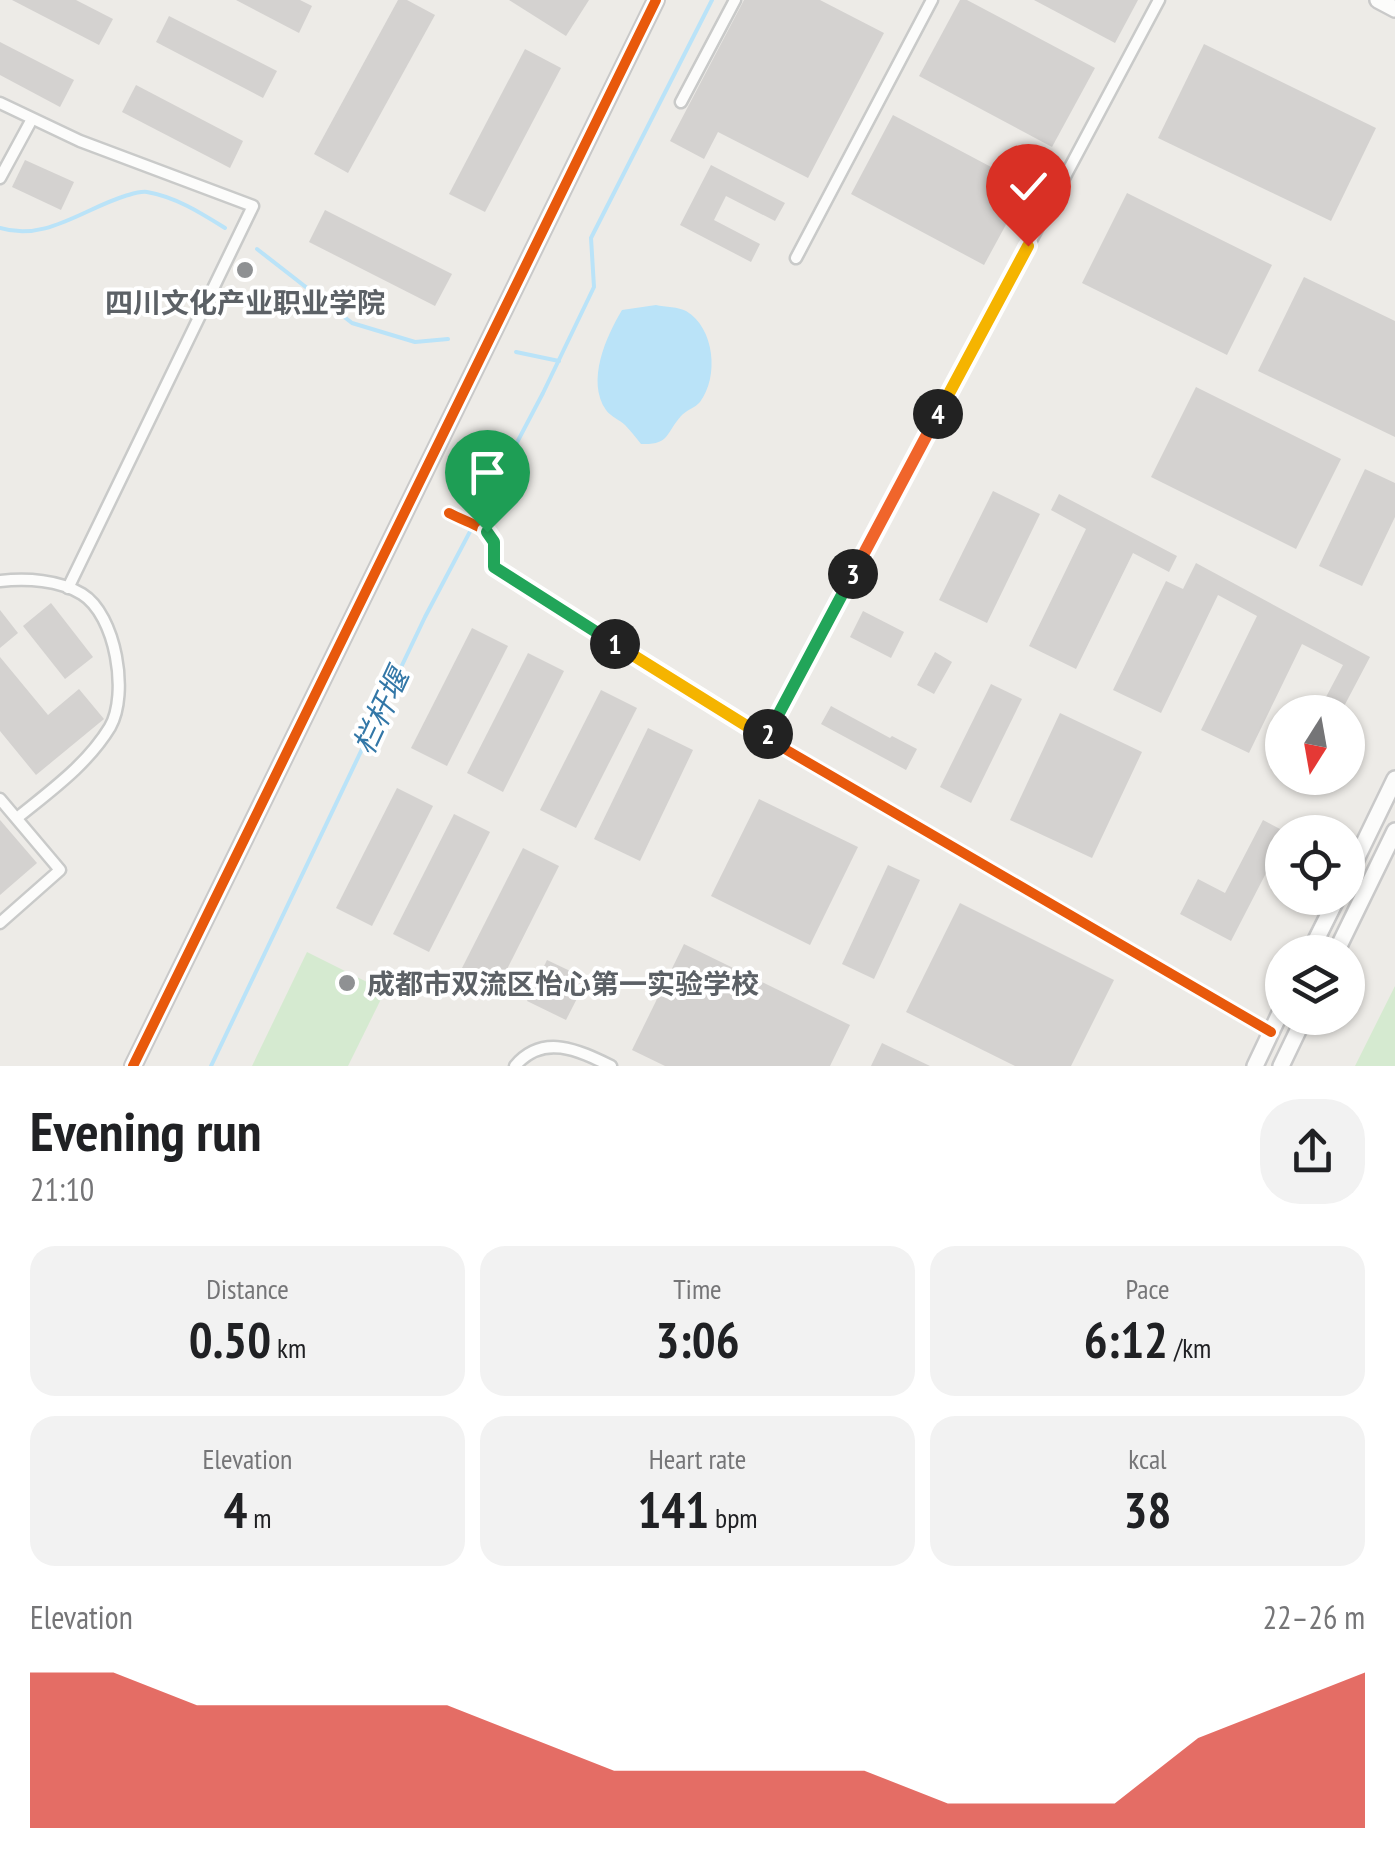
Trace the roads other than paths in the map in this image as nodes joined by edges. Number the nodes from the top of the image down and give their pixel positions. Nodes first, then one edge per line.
1 (656, 0) edge
2 (735, 0) edge
3 (932, 0) edge
4 (1159, 0) edge
5 (1378, 0) edge
6 (1395, 9) edge
7 (681, 102) dead end
8 (0, 103) edge
9 (32, 119) junction
10 (0, 178) edge
11 (796, 258) dead end
12 (448, 513) dead end
13 (0, 581) edge
14 (68, 588) junction
15 (766, 738) junction
16 (1395, 779) edge
17 (0, 798) edge
18 (17, 818) junction
19 (1395, 831) edge
20 (1365, 841) edge
21 (0, 923) edge
22 (1344, 935) edge
23 (1265, 1028) edge
24 (1270, 1035) edge
25 (1296, 1035) edge
26 (133, 1066) edge
27 (515, 1066) edge
28 (610, 1066) edge
29 (1255, 1066) edge
30 (1281, 1066) edge

1 - 26 street
2 - 7 street
3 - 11 street
4 - 15 street
5 - 6 street
8 - 9 street
9 - 10 street
9 - 14 street
12 - 15 street
13 - 14 street
14 - 18 street
15 - 23 street
16 - 20 street
17 - 18 street
18 - 21 street
19 - 22 street
24 - 29 street
25 - 30 street
27 - 28 street

